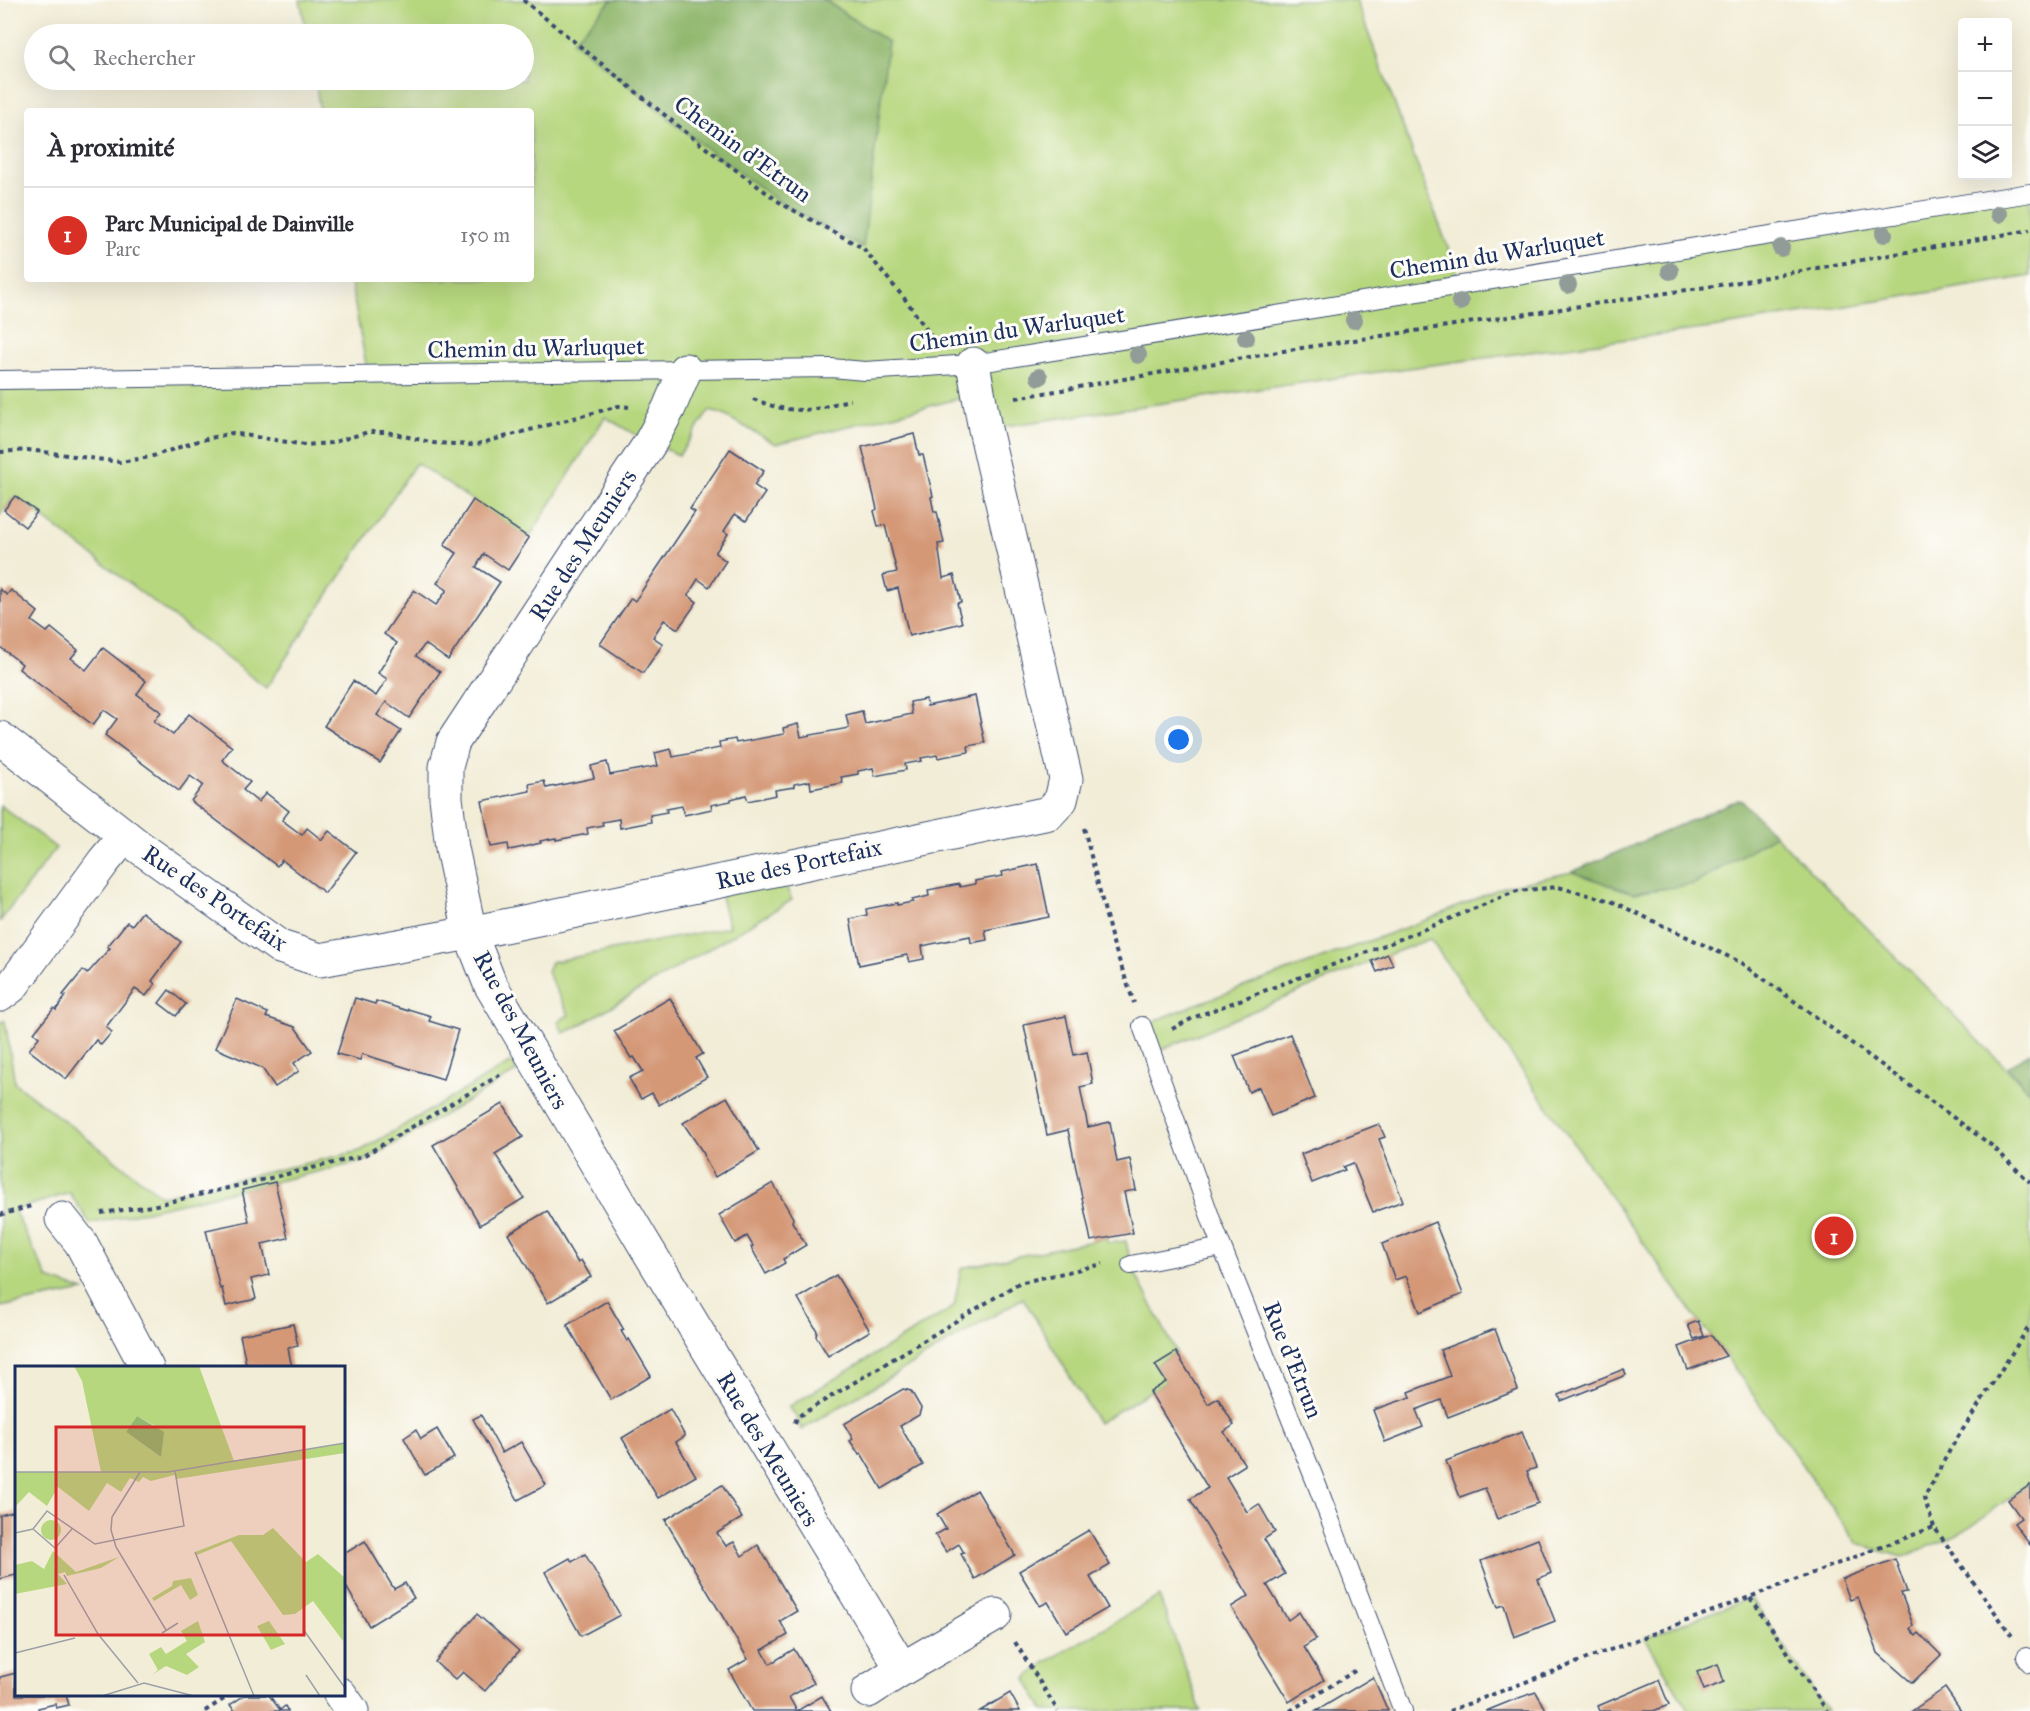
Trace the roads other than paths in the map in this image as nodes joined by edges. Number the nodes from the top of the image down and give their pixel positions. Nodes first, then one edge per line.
1 (2030, 193) edge
2 (685, 370) junction
3 (967, 374) junction
4 (0, 380) edge
5 (0, 738) edge
6 (125, 836) junction
7 (470, 933) junction
8 (0, 995) edge
9 (1144, 1034) road end
10 (65, 1212) road end
11 (1222, 1246) junction
12 (1131, 1265) road end
13 (146, 1366) edge
14 (995, 1615) road end
15 (902, 1669) junction
16 (868, 1691) dead end
17 (341, 1696) edge
18 (351, 1711) edge
19 (1403, 1711) edge

1 - 3 lane, Chemin du Warluquet
2 - 3 lane, Chemin du Warluquet
2 - 4 lane, Chemin du Warluquet
2 - 7 street, Rue des Meuniers
3 - 7 street, Rue des Portefaix
5 - 6 street, Rue des Portefaix
6 - 7 street, Rue des Portefaix
6 - 8 street, Rue des Portefaix
7 - 15 street, Rue des Meuniers
9 - 11 lane, Rue d'Etrun
10 - 13 street
11 - 12 lane
11 - 19 lane, Rue d'Etrun
14 - 15 street
15 - 16 street
17 - 18 street

